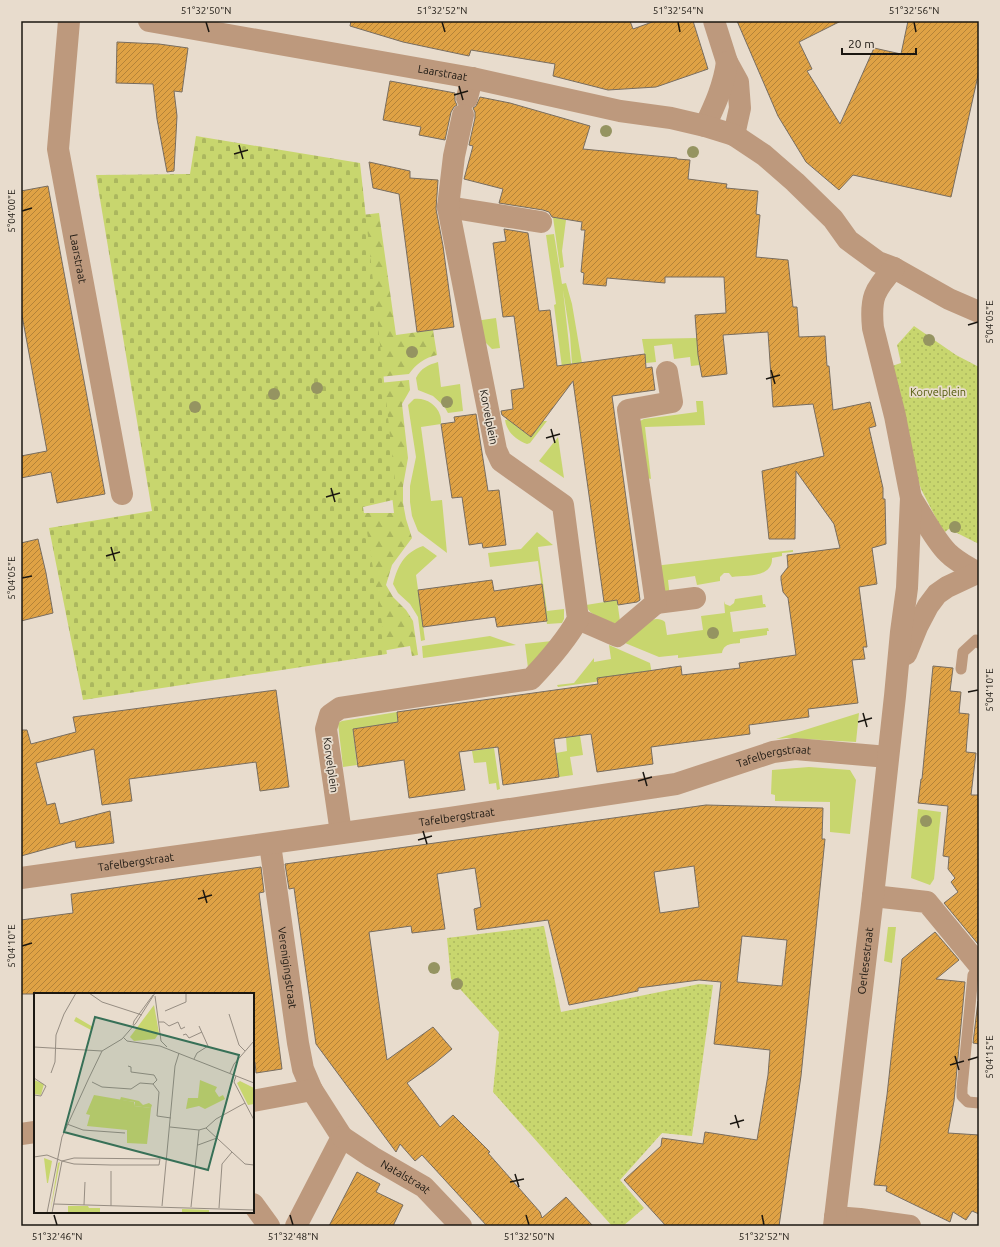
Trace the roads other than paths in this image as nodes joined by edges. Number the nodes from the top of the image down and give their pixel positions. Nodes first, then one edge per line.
1 (69, 21) edge
2 (149, 21) edge
3 (714, 21) edge
4 (727, 62) junction
5 (467, 97) junction
6 (705, 126) junction
7 (734, 135) junction
8 (448, 207) junction
9 (541, 222) dead end
10 (894, 268) junction
11 (979, 312) edge
12 (667, 372) dead end
13 (122, 494) dead end
14 (911, 498) junction
15 (977, 572) edge
16 (695, 598) dead end
17 (656, 603) junction
18 (578, 619) junction
19 (979, 643) edge
20 (960, 669) dead end
21 (895, 696) junction
22 (888, 757) junction
23 (341, 833) junction
24 (270, 844) junction
25 (21, 878) edge
26 (873, 896) junction
27 (979, 967) edge
28 (312, 1090) junction
29 (254, 1101) edge
30 (979, 1103) edge
31 (34, 1132) edge
32 (21, 1134) edge
33 (342, 1137) junction
34 (254, 1205) edge
35 (834, 1222) edge
36 (269, 1226) edge
37 (296, 1226) edge
38 (461, 1226) edge
39 (910, 1226) edge

1 - 13 street, Laarstraat
2 - 5 street, Laarstraat
3 - 4 street
4 - 6 street
4 - 7 street
5 - 6 street, Laarstraat
5 - 8 street, Korvelplein
6 - 7 street, Laarstraat
7 - 10 street
8 - 9 street
8 - 18 street, Korvelplein
10 - 11 street
10 - 14 street
12 - 17 street
14 - 15 street
14 - 21 street
15 - 21 street
16 - 17 street
17 - 18 street
18 - 23 street, Korvelplein
19 - 20 lane
21 - 22 street, Oerlesestraat
22 - 23 street, Tafelbergstraat
22 - 26 street, Oerlesestraat
23 - 24 street, Tafelbergstraat
24 - 25 street, Tafelbergstraat
24 - 28 street, Verenigingstraat
26 - 27 street
26 - 35 street, Oerlesestraat
27 - 30 lane
28 - 29 street
28 - 33 street, Verenigingstraat
31 - 32 street
33 - 37 street
33 - 38 street, Natalstraat
34 - 36 street
35 - 39 street

